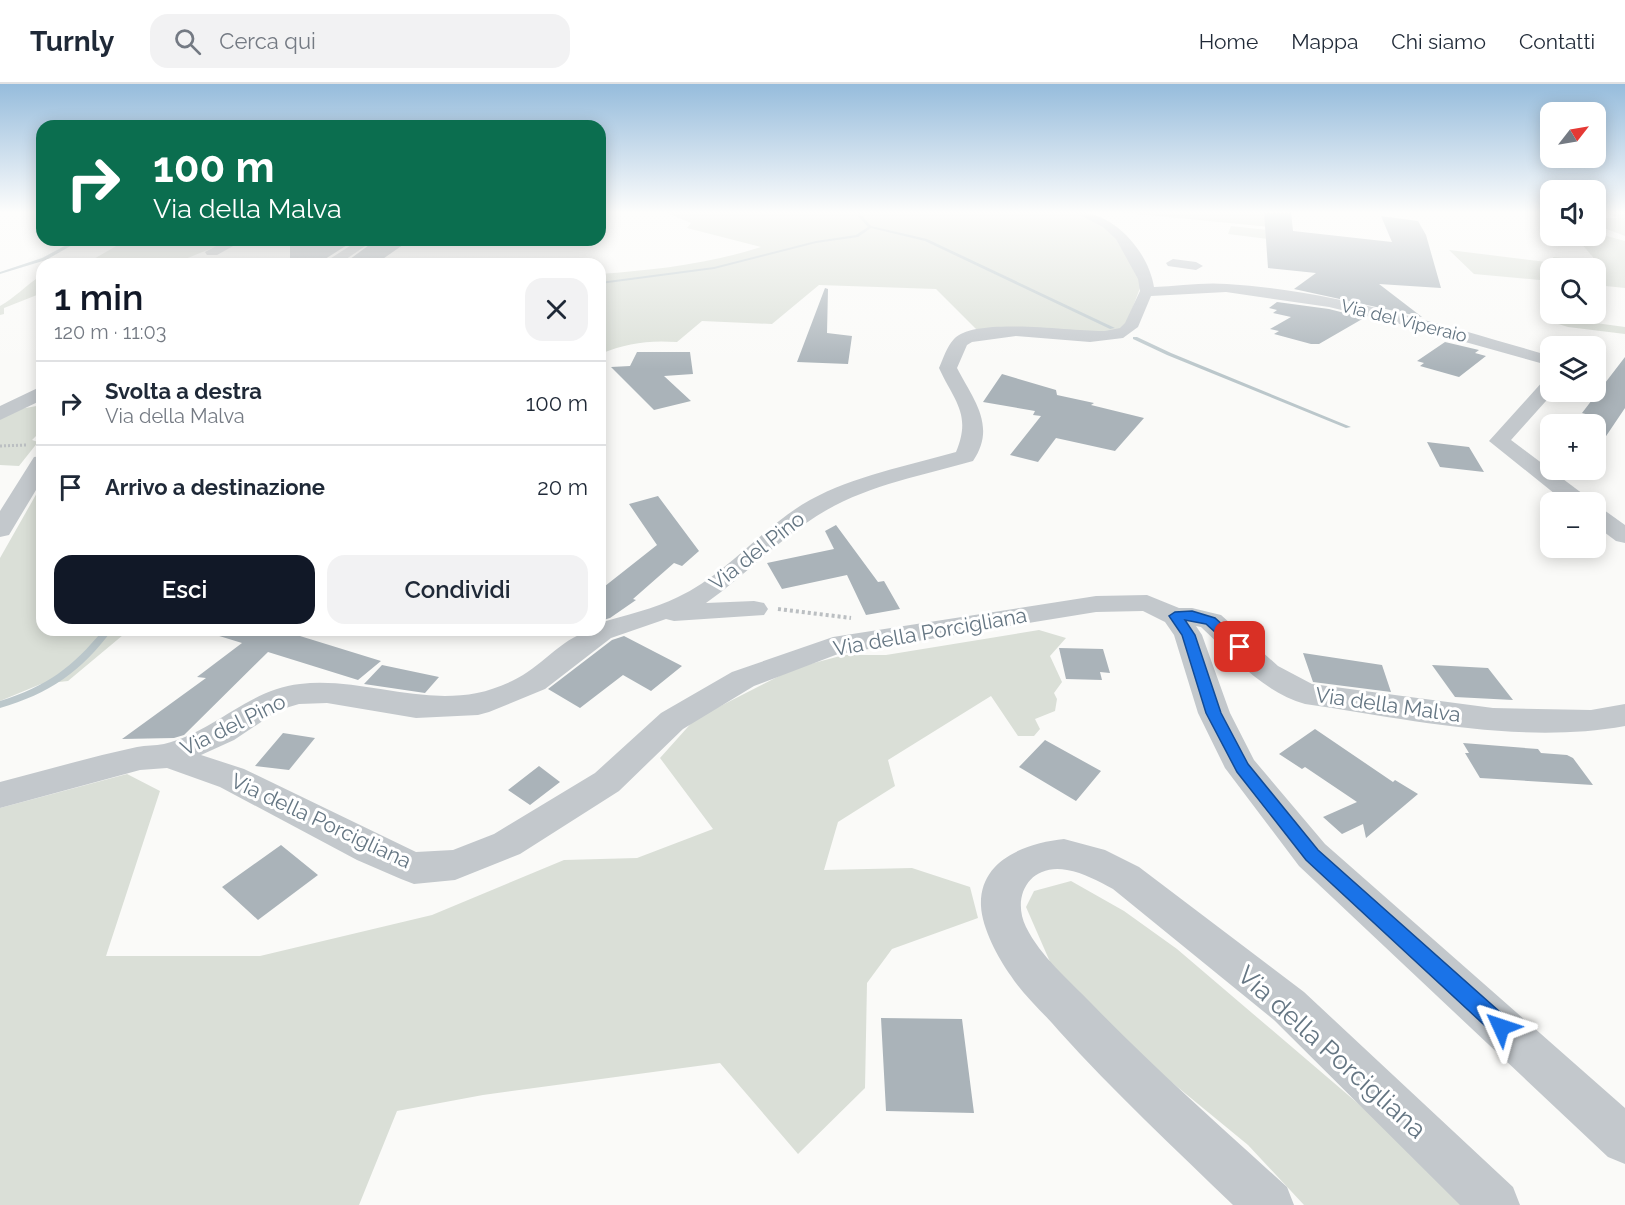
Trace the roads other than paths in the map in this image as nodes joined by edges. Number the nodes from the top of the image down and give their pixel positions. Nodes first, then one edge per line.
1 (1139, 264) edge
2 (1183, 264) edge
3 (1196, 266) dead end
4 (1147, 292) junction
5 (1540, 358) edge
6 (1540, 396) edge
7 (36, 397) edge
8 (0, 414) edge
9 (36, 456) edge
10 (1566, 492) edge
11 (1606, 522) edge
12 (0, 530) edge
13 (1625, 536) edge
14 (754, 609) road end
15 (657, 614) junction
16 (1175, 616) junction
17 (606, 630) edge
18 (596, 636) edge
19 (1625, 716) edge
20 (168, 756) junction
21 (0, 795) edge
22 (1625, 1140) edge
23 (1269, 1205) edge
24 (1495, 1205) edge

1 - 4 street
2 - 3 street
4 - 5 street, Via del Viperaio
4 - 15 street, Via del Pino
6 - 10 street
7 - 8 street
9 - 12 street
11 - 13 street
14 - 15 street
15 - 17 street, Via del Pino
16 - 19 street, Via della Malva
16 - 20 street, Via della Porcigliana
16 - 22 street
18 - 20 street, Via del Pino
20 - 21 street, Via della Porcigliana
23 - 24 street, Via della Porcigliana

